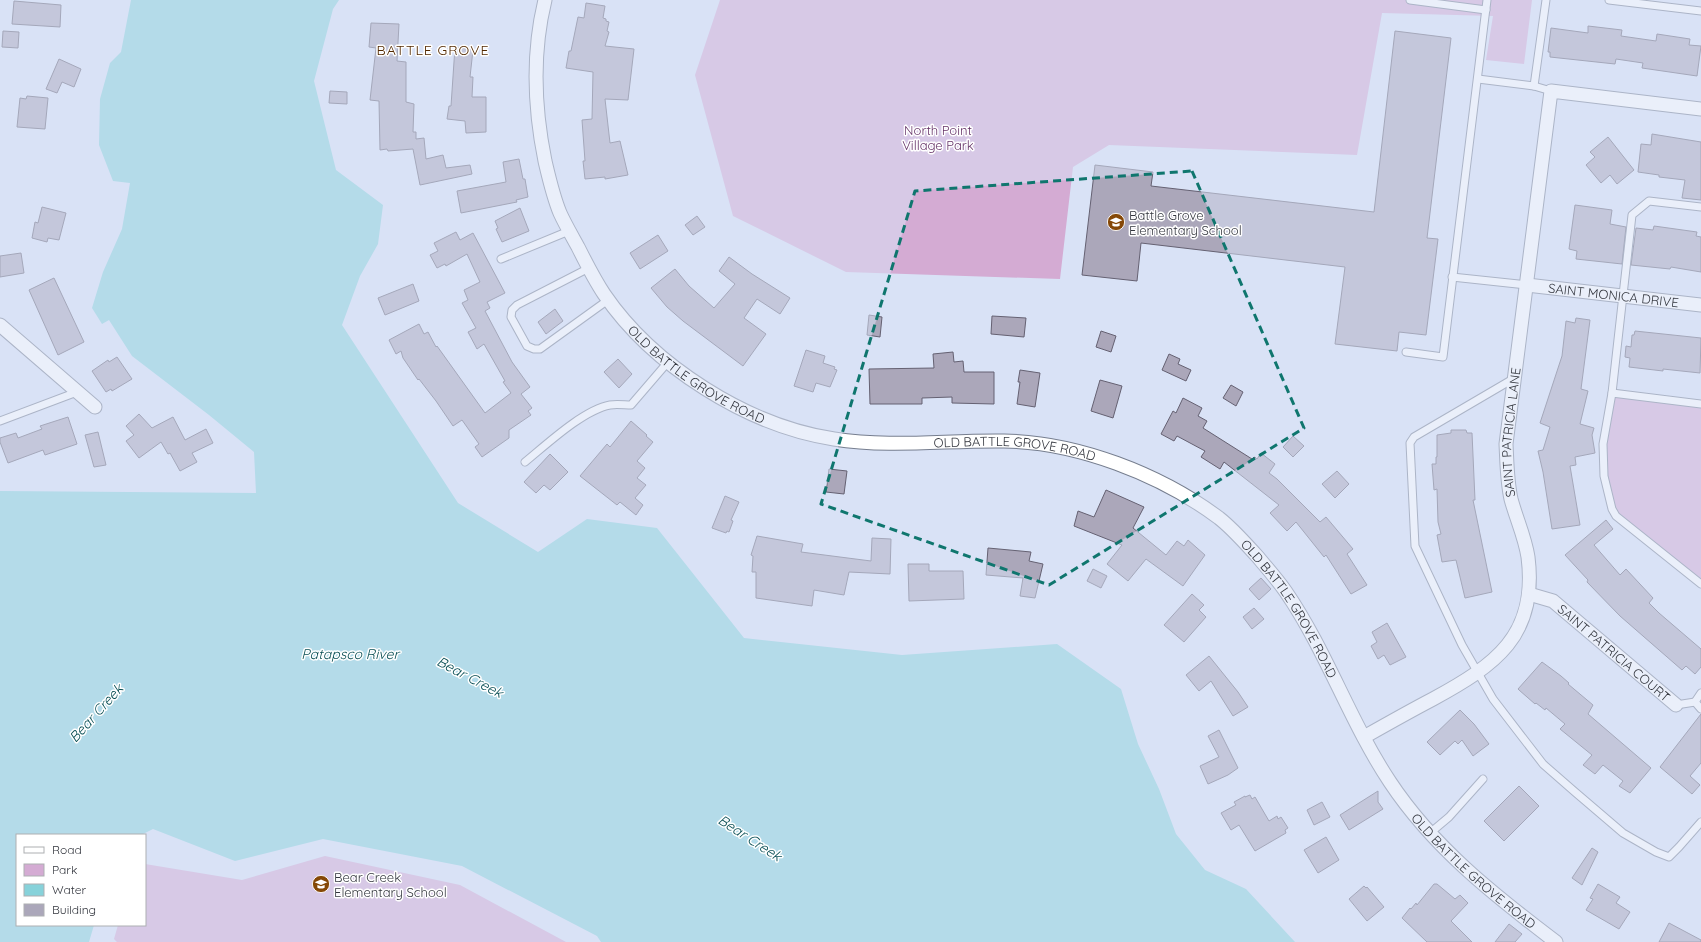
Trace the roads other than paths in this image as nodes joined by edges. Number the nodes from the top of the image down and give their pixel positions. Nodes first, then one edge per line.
1 (545, 0) edge
2 (1410, 0) edge
3 (1487, 0) edge
4 (1546, 0) edge
5 (1609, 0) edge
6 (1486, 10) junction
7 (1701, 11) edge
8 (1478, 79) junction
9 (1534, 86) junction
10 (1551, 91) junction
11 (1701, 109) edge
12 (1701, 207) edge
13 (569, 230) junction
14 (501, 259) dead end
15 (589, 268) junction
16 (1452, 277) junction
17 (1527, 285) junction
18 (1622, 296) junction
19 (608, 300) junction
20 (1701, 305) edge
21 (0, 325) edge
22 (1406, 352) dead end
23 (668, 362) junction
24 (1513, 379) junction
25 (77, 392) junction
26 (1612, 393) junction
27 (1701, 404) edge
28 (95, 408) dead end
29 (0, 421) edge
30 (525, 462) dead end
31 (1701, 584) edge
32 (1529, 594) junction
33 (1478, 672) junction
34 (1701, 693) edge
35 (1695, 702) junction
36 (1676, 705) joint
37 (1701, 709) edge
38 (1364, 737) junction
39 (1483, 779) dead end
40 (1701, 822) edge
41 (1430, 834) junction
42 (1556, 942) edge

1 - 13 street, OLD BATTLE GROVE ROAD
2 - 6 lane
3 - 6 lane
4 - 9 lane
5 - 7 lane
6 - 8 lane
8 - 9 lane
8 - 16 lane
9 - 10 lane
10 - 11 street
10 - 17 street, SAINT PATRICIA LANE
12 - 18 lane
13 - 14 lane
13 - 15 street, OLD BATTLE GROVE ROAD
15 - 19 street, OLD BATTLE GROVE ROAD
15 - 19 lane
16 - 17 lane
16 - 22 lane
17 - 18 street, SAINT MONICA DRIVE
17 - 24 street, SAINT PATRICIA LANE
18 - 20 street, SAINT MONICA DRIVE
18 - 26 lane
19 - 23 street, OLD BATTLE GROVE ROAD
21 - 25 street
23 - 30 lane
23 - 38 street, OLD BATTLE GROVE ROAD
24 - 32 street, SAINT PATRICIA LANE
24 - 33 lane
25 - 28 street
25 - 29 lane
26 - 27 lane
26 - 31 lane
32 - 33 street, SAINT PATRICIA LANE
32 - 36 street, SAINT PATRICIA COURT
33 - 38 street, SAINT PATRICIA LANE
33 - 40 lane
34 - 35 lane
35 - 36 lane
35 - 37 lane
38 - 41 street, OLD BATTLE GROVE ROAD
39 - 41 lane
41 - 42 street, OLD BATTLE GROVE ROAD

